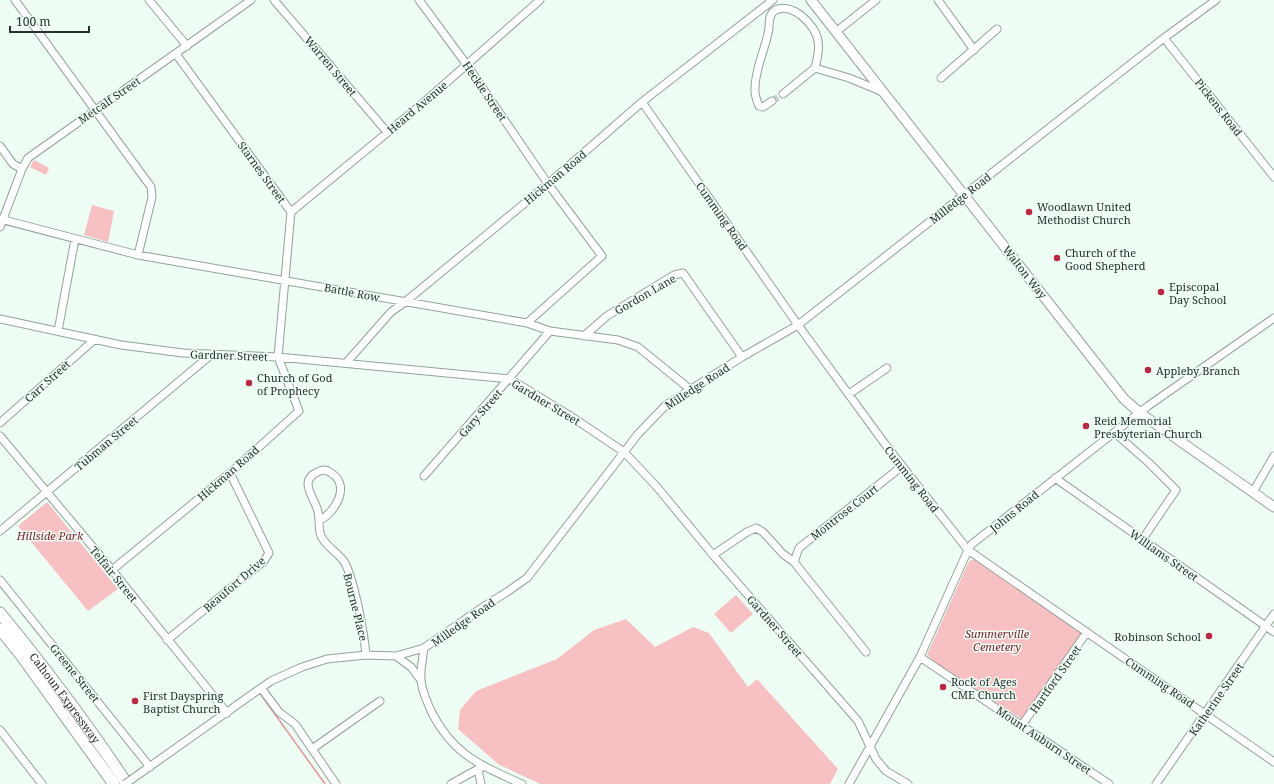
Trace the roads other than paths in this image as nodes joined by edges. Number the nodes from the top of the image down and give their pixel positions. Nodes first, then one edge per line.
1 (15, 0) edge
2 (149, 0) edge
3 (251, 0) edge
4 (274, 0) edge
5 (419, 0) edge
6 (540, 0) edge
7 (772, 0) edge
8 (812, 0) edge
9 (876, 0) edge
10 (938, 0) edge
11 (1216, 0) edge
12 (1207, 2) edge
13 (775, 10) junction
14 (997, 29) dead end
15 (837, 31) junction
16 (1164, 38) junction
17 (187, 46) junction
18 (974, 50) junction
19 (176, 54) junction
20 (467, 65) junction
21 (815, 68) junction
22 (941, 78) dead end
23 (885, 93) junction
24 (783, 94) tunnel mouth
25 (772, 101) tunnel mouth
26 (642, 102) junction
27 (95, 109) junction
28 (387, 132) junction
29 (0, 146) edge
30 (22, 170) junction
31 (1274, 177) edge
32 (548, 184) junction
33 (964, 194) junction
34 (291, 212) junction
35 (1, 219) edge
36 (0, 227) edge
37 (75, 239) junction
38 (138, 255) junction
39 (283, 279) junction
40 (406, 302) junction
41 (1274, 318) edge
42 (0, 319) edge
43 (527, 323) junction
44 (798, 325) junction
45 (58, 331) junction
46 (550, 331) junction
47 (584, 336) junction
48 (94, 340) junction
49 (212, 354) junction
50 (278, 357) junction
51 (742, 357) junction
52 (346, 363) junction
53 (887, 368) dead end
54 (510, 379) junction
55 (691, 390) junction
56 (848, 394) junction
57 (1140, 413) junction
58 (0, 423) edge
59 (1115, 432) junction
60 (0, 436) edge
61 (624, 452) junction
62 (1274, 456) edge
63 (901, 467) junction
64 (230, 473) junction
65 (424, 476) dead end
66 (1055, 478) junction
67 (1253, 492) junction
68 (46, 493) junction
69 (1274, 507) edge
70 (319, 521) junction
71 (0, 531) edge
72 (1142, 540) junction
73 (968, 550) junction
74 (713, 555) junction
75 (794, 562) junction
76 (112, 570) junction
77 (0, 580) edge
78 (0, 614) edge
79 (1274, 614) edge
80 (1266, 626) junction
81 (0, 629) edge
82 (1087, 632) junction
83 (1274, 632) edge
84 (167, 640) junction
85 (424, 648) junction
86 (866, 652) dead end
87 (366, 655) junction
88 (396, 656) junction
89 (920, 657) junction
90 (420, 679) junction
91 (261, 688) junction
92 (380, 701) dead end
93 (227, 713) junction
94 (1207, 713) junction
95 (1022, 725) junction
96 (0, 730) edge
97 (870, 748) junction
98 (312, 749) junction
99 (1274, 762) edge
100 (150, 767) junction
101 (481, 768) junction
102 (42, 784) edge
103 (114, 784) edge
104 (126, 784) edge
105 (336, 784) edge
106 (451, 784) edge
107 (481, 784) edge
108 (522, 784) edge
109 (849, 784) edge
110 (908, 784) edge
111 (1109, 784) edge
112 (1156, 784) edge

1 - 27 street
2 - 17 street
3 - 17 street, Metcalf Street
4 - 28 street, Warren Street
5 - 20 street, Heckle Street
6 - 20 street, Heard Avenue
7 - 13 street
7 - 26 street, Hickman Road
8 - 15 main road, Walton Way
9 - 15 street
10 - 18 street
11 - 12 street, Milledge Road
12 - 16 street, Milledge Road
13 - 21 street
13 - 25 street
14 - 18 street
15 - 23 main road, Walton Way
16 - 31 street, Pickens Road
16 - 33 street, Milledge Road
17 - 19 street, Metcalf Street
18 - 22 street
19 - 27 street, Metcalf Street
19 - 34 street, Starnes Street
20 - 28 street, Heard Avenue
20 - 32 street, Heckle Street
21 - 23 street
21 - 24 street
23 - 33 main road, Walton Way
26 - 32 street, Hickman Road
26 - 44 street, Cumming Road
27 - 30 street, Metcalf Street
27 - 38 street
28 - 34 street, Heard Avenue
29 - 30 street
30 - 35 street, Metcalf Street
32 - 40 street, Hickman Road
32 - 43 street
33 - 44 street, Milledge Road
33 - 57 main road, Walton Way
34 - 39 street, Starnes Street
35 - 36 street, Metcalf Street
35 - 37 street, Battle Row
37 - 38 street, Battle Row
37 - 45 street
38 - 39 street, Battle Row
39 - 40 street, Battle Row
39 - 50 street, Starnes Street
40 - 43 street, Battle Row
40 - 52 street, Hickman Road
41 - 57 street, Johns Road
42 - 45 street, Gardner Street
43 - 46 street, Battle Row
44 - 51 street, Milledge Road
44 - 56 street, Cumming Road
45 - 48 street, Gardner Street
46 - 47 street, Battle Row
46 - 54 street, Gary Street
47 - 51 street, Gordon Lane
47 - 55 street, Battle Row
48 - 49 street, Gardner Street
48 - 58 street, Carr Street
49 - 50 street, Gardner Street
49 - 68 street, Tubman Street
50 - 52 street, Gardner Street
50 - 64 street, Hickman Road
51 - 55 street, Milledge Road
52 - 54 street, Gardner Street
53 - 56 street
54 - 61 street, Gardner Street
54 - 65 street, Gary Street
55 - 61 street, Milledge Road
56 - 63 street, Cumming Road
57 - 59 street, Johns Road
57 - 67 main road, Walton Way
59 - 66 street, Johns Road
59 - 72 street
60 - 68 street, Telfair Street
61 - 74 street, Gardner Street
61 - 85 street, Milledge Road
62 - 67 street
63 - 73 street, Cumming Road
63 - 75 street, Montrose Court
64 - 76 street, Hickman Road
64 - 84 street, Beaufort Drive
66 - 72 street, Williams Street
66 - 73 street, Johns Road
67 - 69 main road, Walton Way
68 - 71 street, Tubman Street
68 - 76 street, Telfair Street
70 - 70 street, Bourne Place
70 - 87 street, Bourne Place
72 - 80 street, Williams Street
73 - 82 street, Cumming Road
73 - 89 street, Johns Road
74 - 75 street
74 - 97 street, Gardner Street
75 - 86 street
76 - 84 street, Telfair Street
77 - 100 street, Greene Street
78 - 104 highway, Calhoun Expressway
79 - 80 street, Katherine Street
80 - 83 street, Williams Street
80 - 94 street, Katherine Street
81 - 103 highway, Calhoun Expressway
82 - 94 street, Cumming Road
82 - 95 street, Hartford Street
84 - 93 street, Telfair Street
85 - 88 street, Milledge Road
85 - 90 street
87 - 88 street, Milledge Road
87 - 91 street, Milledge Road
88 - 90 street
89 - 95 street, Mount Auburn Street
89 - 97 street, Johns Road
90 - 101 street
91 - 93 street, Milledge Road
91 - 98 street
92 - 98 street
93 - 100 street, Milledge Road
94 - 99 street, Cumming Road
94 - 112 street, Katherine Street
95 - 111 street, Mount Auburn Street
96 - 102 street
97 - 109 street, Johns Road
97 - 110 street, Gardner Street
98 - 105 street
100 - 104 street, Milledge Road, bridge
101 - 106 street
101 - 107 street
101 - 108 street

